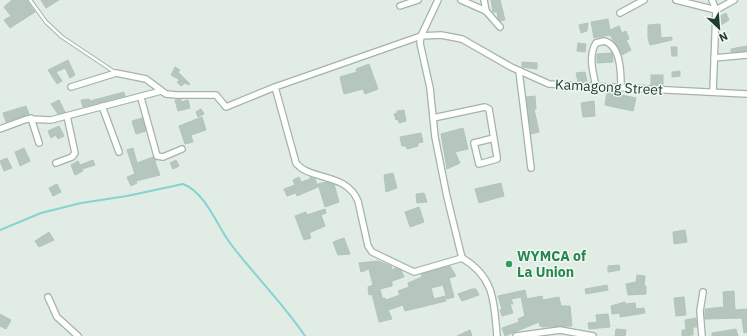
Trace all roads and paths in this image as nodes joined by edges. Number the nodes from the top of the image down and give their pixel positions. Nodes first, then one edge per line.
1 (30, 0) edge
2 (418, 0) edge
3 (438, 0) edge
4 (461, 0) edge
5 (484, 0) edge
6 (644, 0) edge
7 (677, 0) edge
8 (712, 0) edge
9 (734, 0) edge
10 (400, 6) dead end
11 (716, 10) junction
12 (486, 11) junction
13 (620, 12) dead end
14 (500, 27) dead end
15 (421, 36) junction
16 (747, 55) edge
17 (714, 58) junction
18 (519, 71) junction
19 (116, 73) junction
20 (596, 86) junction
21 (71, 87) dead end
22 (275, 87) junction
23 (621, 87) junction
24 (161, 91) junction
25 (713, 92) junction
26 (747, 94) edge
27 (141, 98) junction
28 (102, 106) junction
29 (67, 116) junction
30 (31, 118) junction
31 (433, 118) junction
32 (0, 129) edge
33 (494, 138) junction
34 (39, 143) dead end
35 (182, 149) dead end
36 (119, 152) dead end
37 (56, 163) dead end
38 (531, 168) dead end
39 (462, 258) junction
40 (703, 292) dead end
41 (48, 297) dead end
42 (78, 336) edge
43 (497, 336) edge
44 (516, 336) edge
45 (593, 336) edge
46 (702, 336) edge

1 - 19 lane
2 - 10 street
3 - 15 street
4 - 12 street
5 - 12 street
6 - 13 street
7 - 11 street
8 - 11 street
9 - 11 street
11 - 17 street
12 - 14 street
15 - 18 street, Kamagong Street
15 - 22 street, Kamagong Street
15 - 31 street
16 - 17 street
17 - 25 street
18 - 20 street, Kamagong Street
18 - 38 street
19 - 21 street
19 - 24 street
20 - 23 street, Kamagong Street
20 - 23 street
22 - 24 street, Kamagong Street
22 - 39 street
23 - 25 street, Kamagong Street
24 - 27 street
25 - 26 street, Kamagong Street
27 - 28 street
27 - 35 street
28 - 29 street
28 - 36 street
29 - 30 street
29 - 37 street
30 - 32 street
30 - 34 street
31 - 33 street
31 - 39 street
33 - 33 street
39 - 43 street
40 - 46 street
41 - 42 street
44 - 45 street

